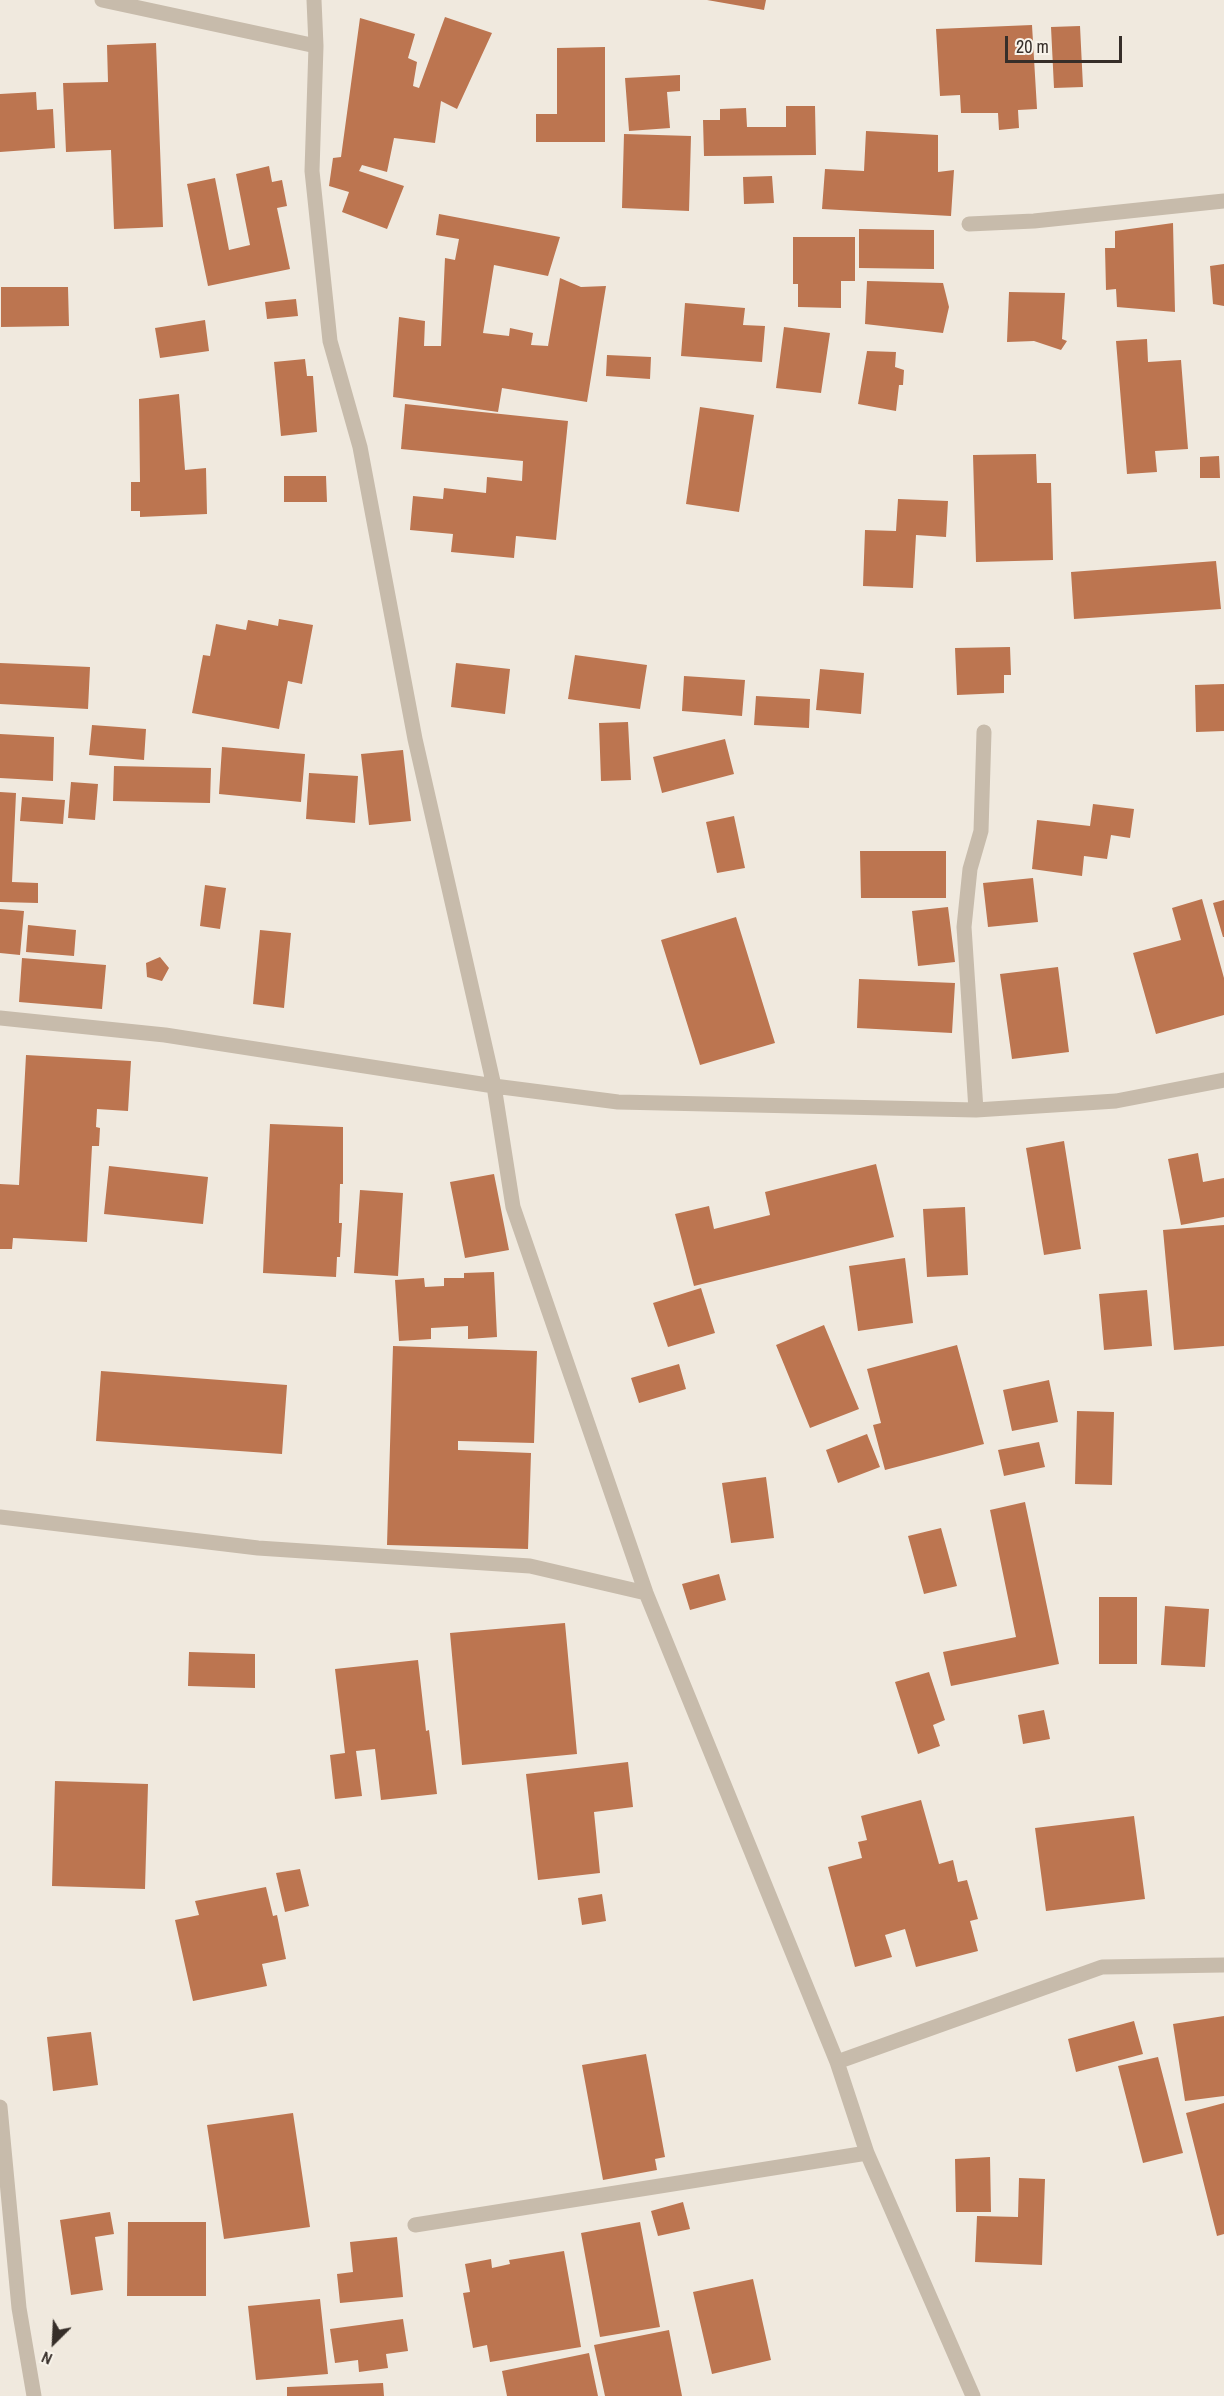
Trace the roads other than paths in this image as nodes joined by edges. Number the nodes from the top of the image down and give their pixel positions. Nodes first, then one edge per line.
1 (102, 0) edge
2 (314, 0) edge
3 (316, 46) junction
4 (1224, 201) edge
5 (969, 224) dead end
6 (984, 732) dead end
7 (0, 1018) edge
8 (1224, 1080) edge
9 (494, 1086) junction
10 (976, 1110) junction
11 (0, 1517) edge
12 (646, 1593) junction
13 (1224, 1965) edge
14 (837, 2062) junction
15 (0, 2107) edge
16 (867, 2153) junction
17 (415, 2225) dead end
18 (34, 2396) edge
19 (973, 2396) edge

1 - 3 street
2 - 3 street
3 - 9 street
4 - 5 street
6 - 10 street
7 - 9 street
8 - 10 street
9 - 10 street
9 - 12 street
11 - 12 street
12 - 14 street
13 - 14 street
14 - 16 street
15 - 18 street
16 - 17 street
16 - 19 street

